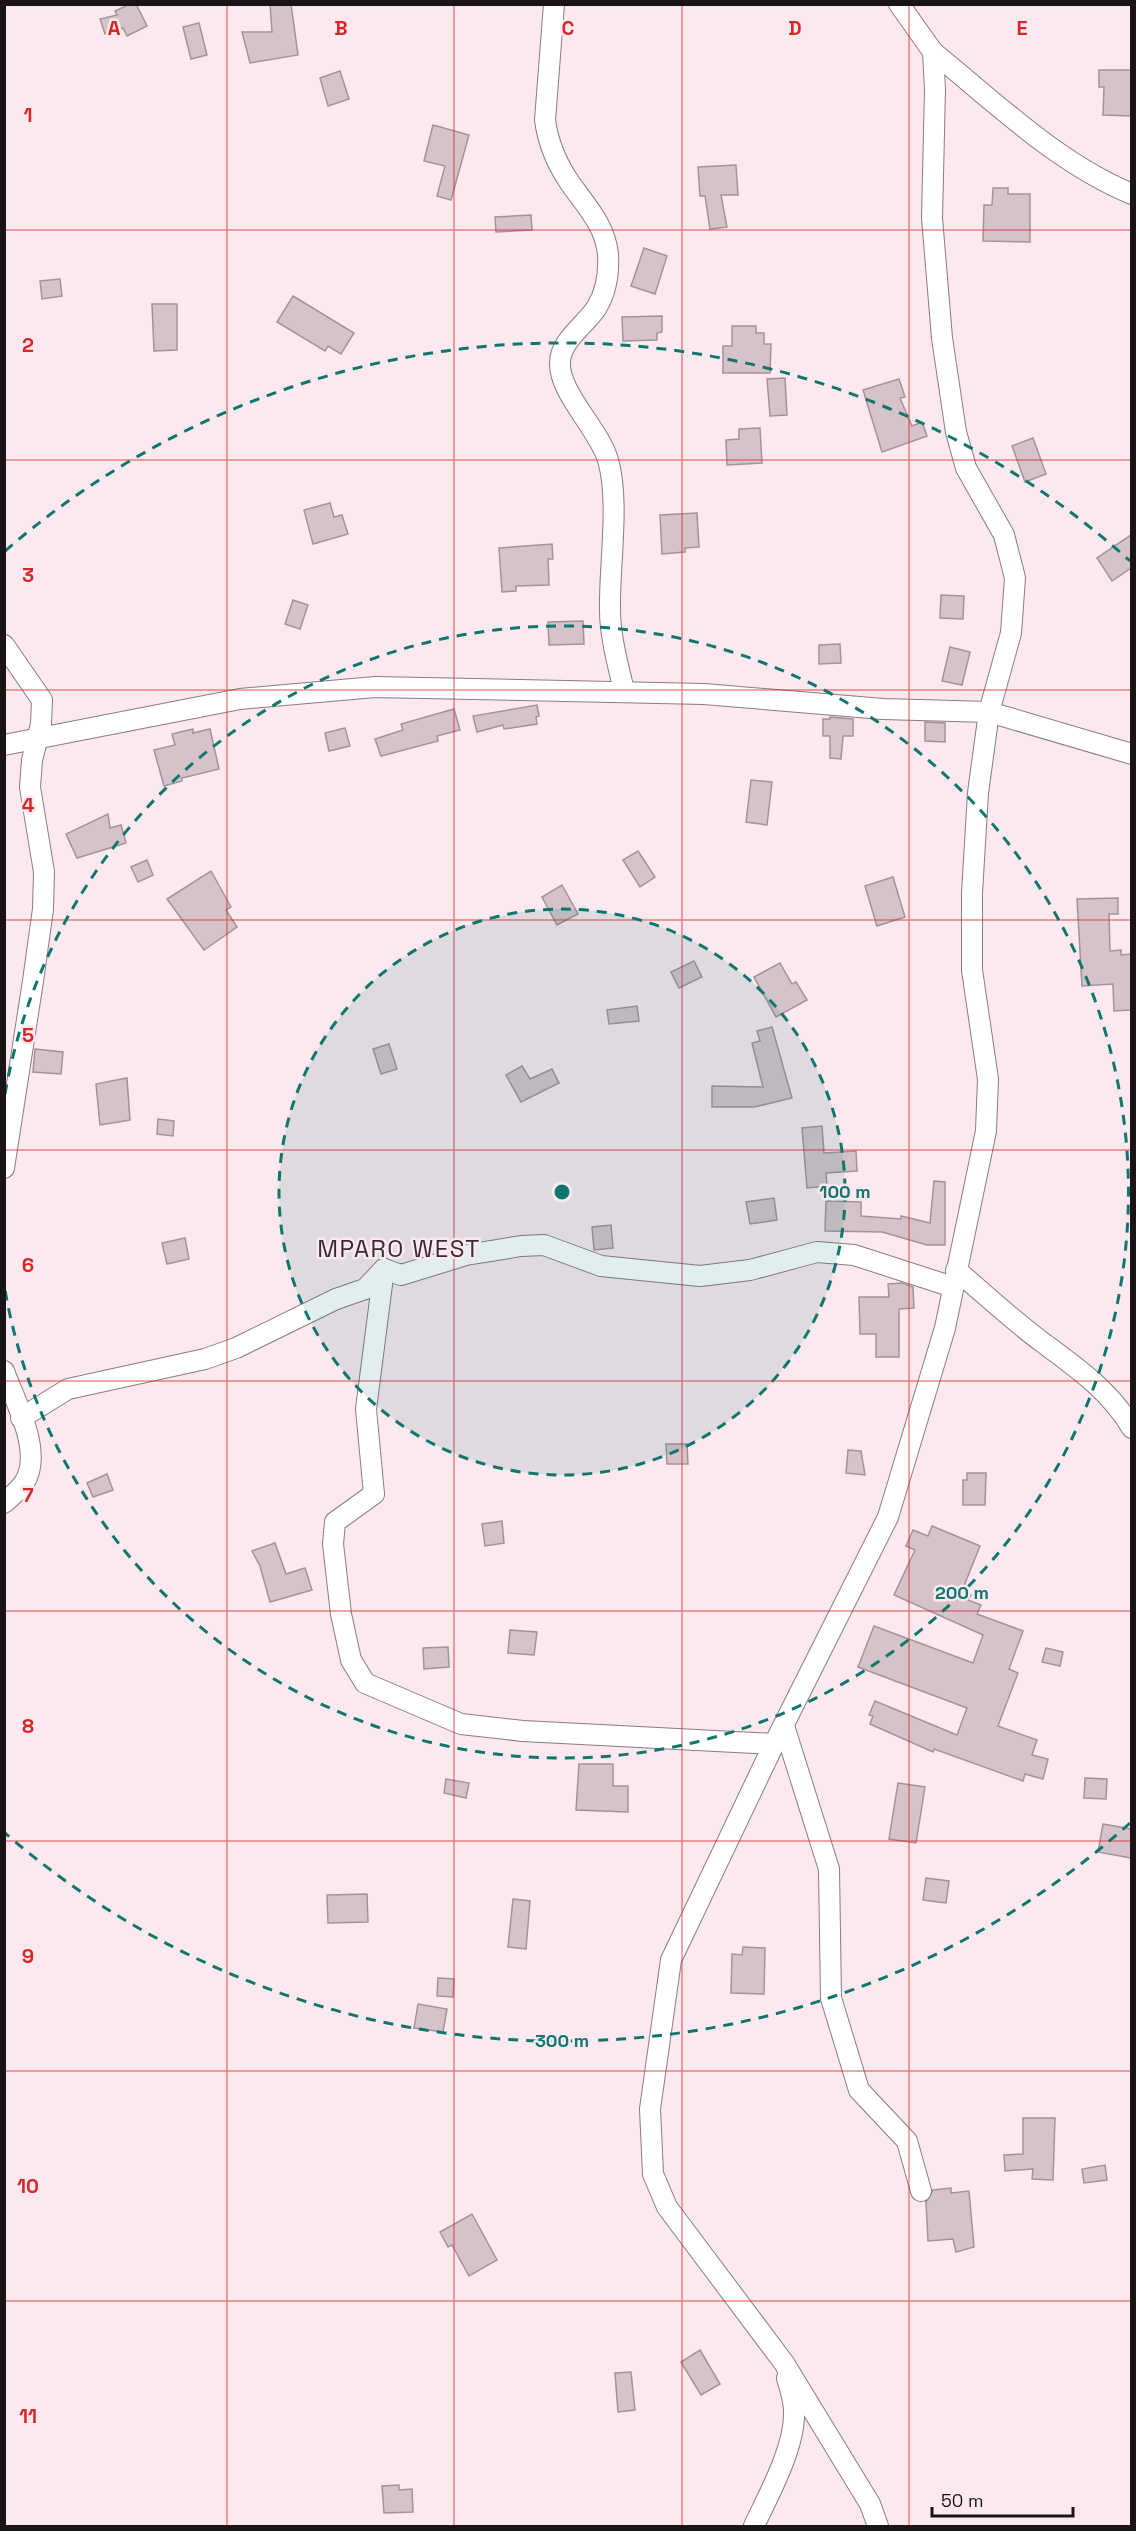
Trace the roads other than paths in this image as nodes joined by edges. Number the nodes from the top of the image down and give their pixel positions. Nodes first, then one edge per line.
1 (554, 4) edge
2 (899, 4) edge
3 (933, 52) junction
4 (1131, 194) edge
5 (4, 645) edge
6 (624, 691) junction
7 (989, 712) junction
8 (35, 739) junction
9 (4, 745) edge
10 (1131, 754) edge
11 (9, 1106) edge
12 (4, 1168) edge
13 (384, 1269) junction
14 (955, 1279) junction
15 (4, 1371) edge
16 (21, 1418) junction
17 (1131, 1428) edge
18 (4, 1503) edge
19 (784, 1726) junction
20 (774, 1744) junction
21 (921, 2191) dead end
22 (784, 2363) junction
23 (754, 2526) edge
24 (878, 2526) edge

1 - 6 street
2 - 3 street
3 - 4 street
3 - 7 street
5 - 8 street
6 - 7 street
6 - 8 street
7 - 10 street
7 - 14 street
8 - 9 street
8 - 11 street
11 - 12 street
13 - 14 street
13 - 16 street
13 - 20 street
14 - 17 street
14 - 19 street
15 - 16 street
16 - 18 street
19 - 20 street
19 - 21 street
20 - 22 street
22 - 23 street
22 - 24 street

